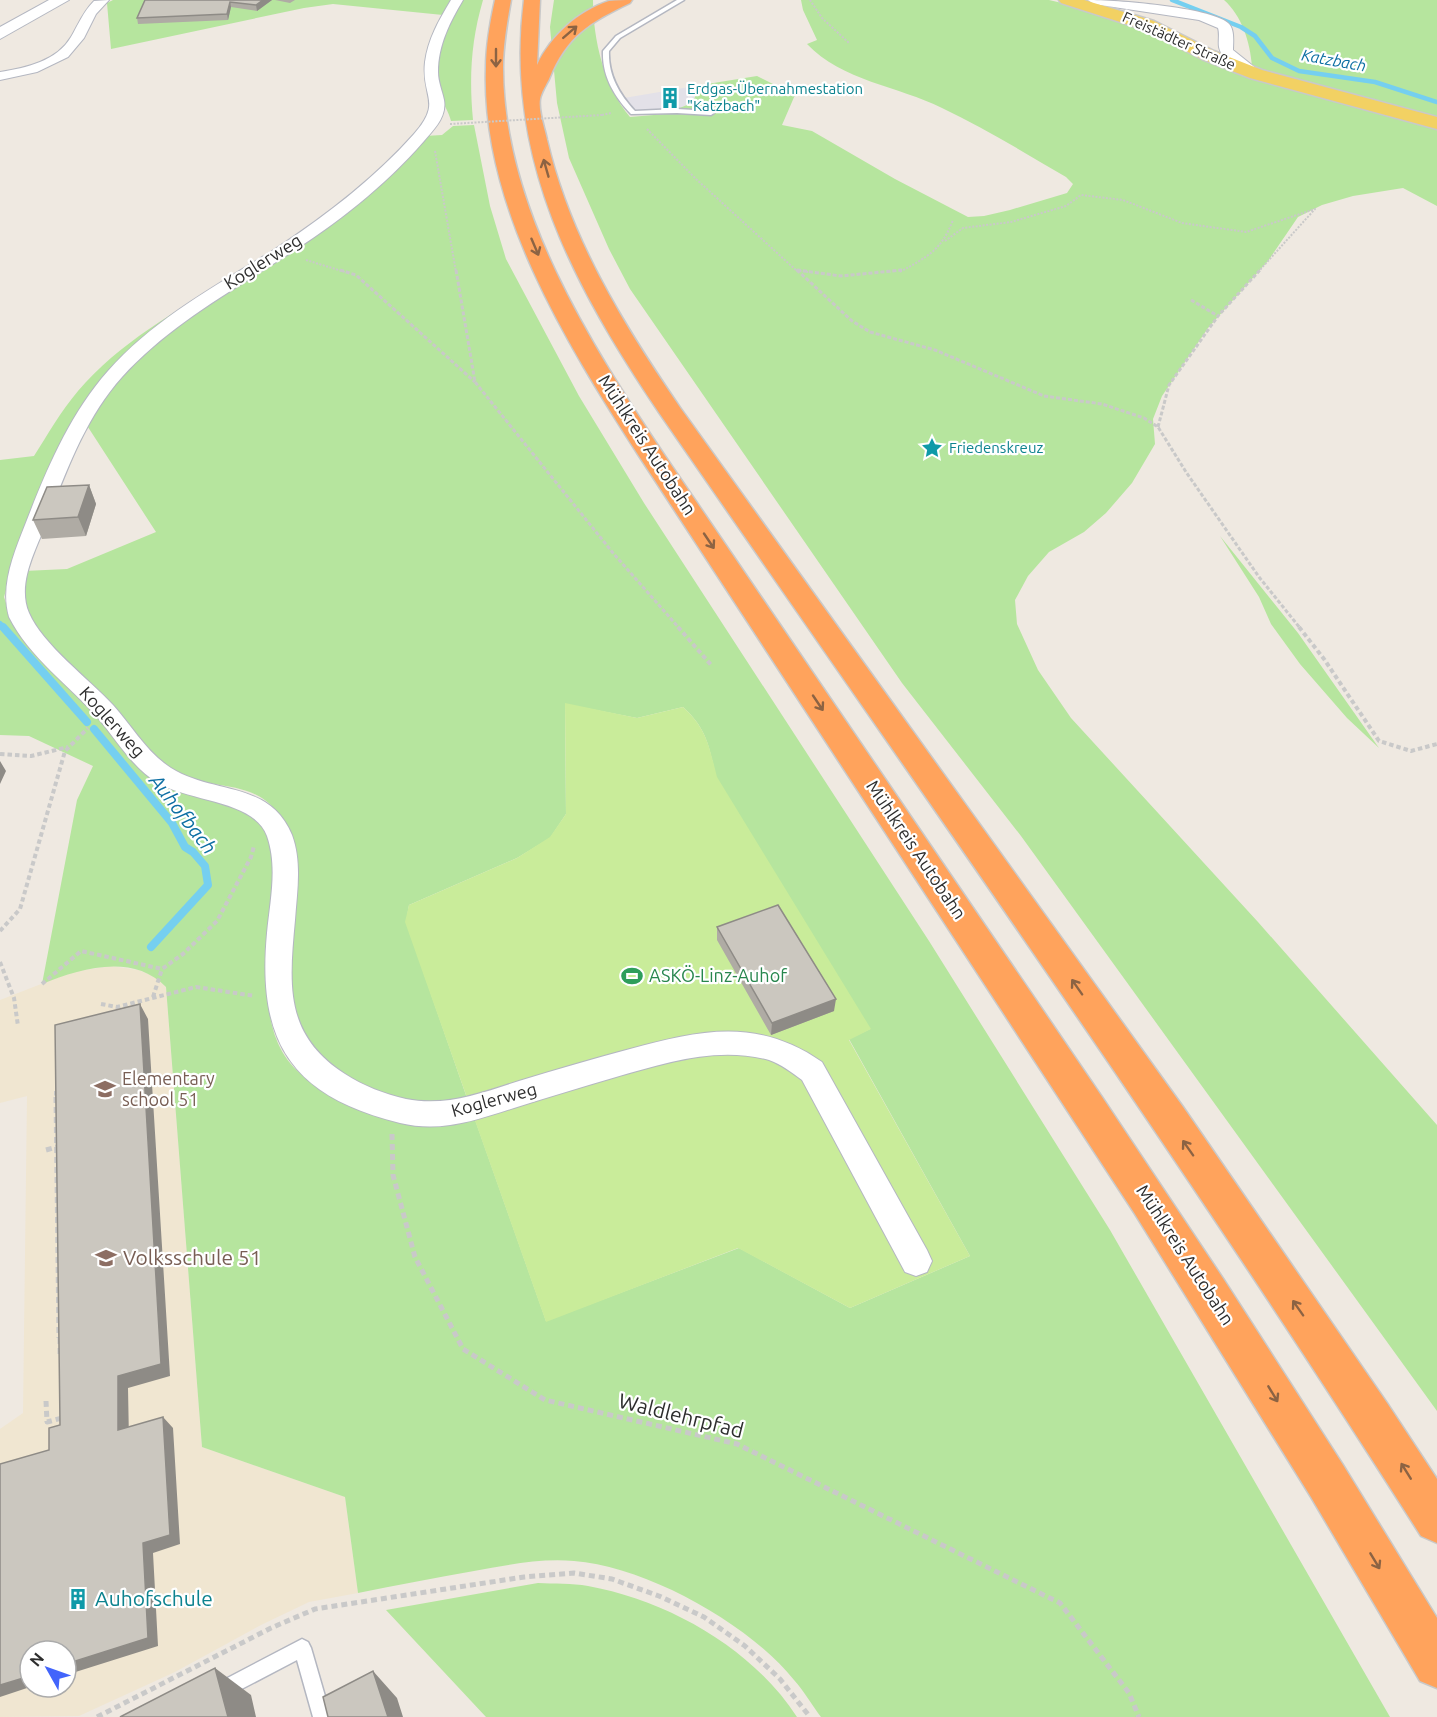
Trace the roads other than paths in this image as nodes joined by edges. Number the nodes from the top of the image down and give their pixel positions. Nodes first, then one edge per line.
1 (61, 0) edge
2 (103, 0) edge
3 (457, 0) edge
4 (503, 0) edge
5 (532, 0) edge
6 (624, 0) edge
7 (681, 0) edge
8 (1067, 0) edge
9 (1094, 0) edge
10 (1, 36) edge
11 (39, 65) junction
12 (0, 68) edge
13 (1256, 74) junction
14 (0, 76) edge
15 (531, 100) junction
16 (711, 113) dead end
17 (1437, 123) edge
18 (916, 1261) dead end
19 (1437, 1520) edge
20 (1437, 1664) edge
21 (211, 1696) edge
22 (322, 1717) edge

1 - 10 street
2 - 11 street
3 - 18 street, Koglerweg
4 -> 20 highway, Mühlkreis Autobahn
5 - 15 highway, Mühlkreis Autobahn
15 -> 6 highway
7 - 16 lane
8 - 13 main road, Freistädter Straße
9 - 13 street, Freistädter Straße
11 - 12 street
11 - 14 street
13 - 17 main road, Freistädter Straße
19 -> 15 highway, Mühlkreis Autobahn
21 - 22 lane

